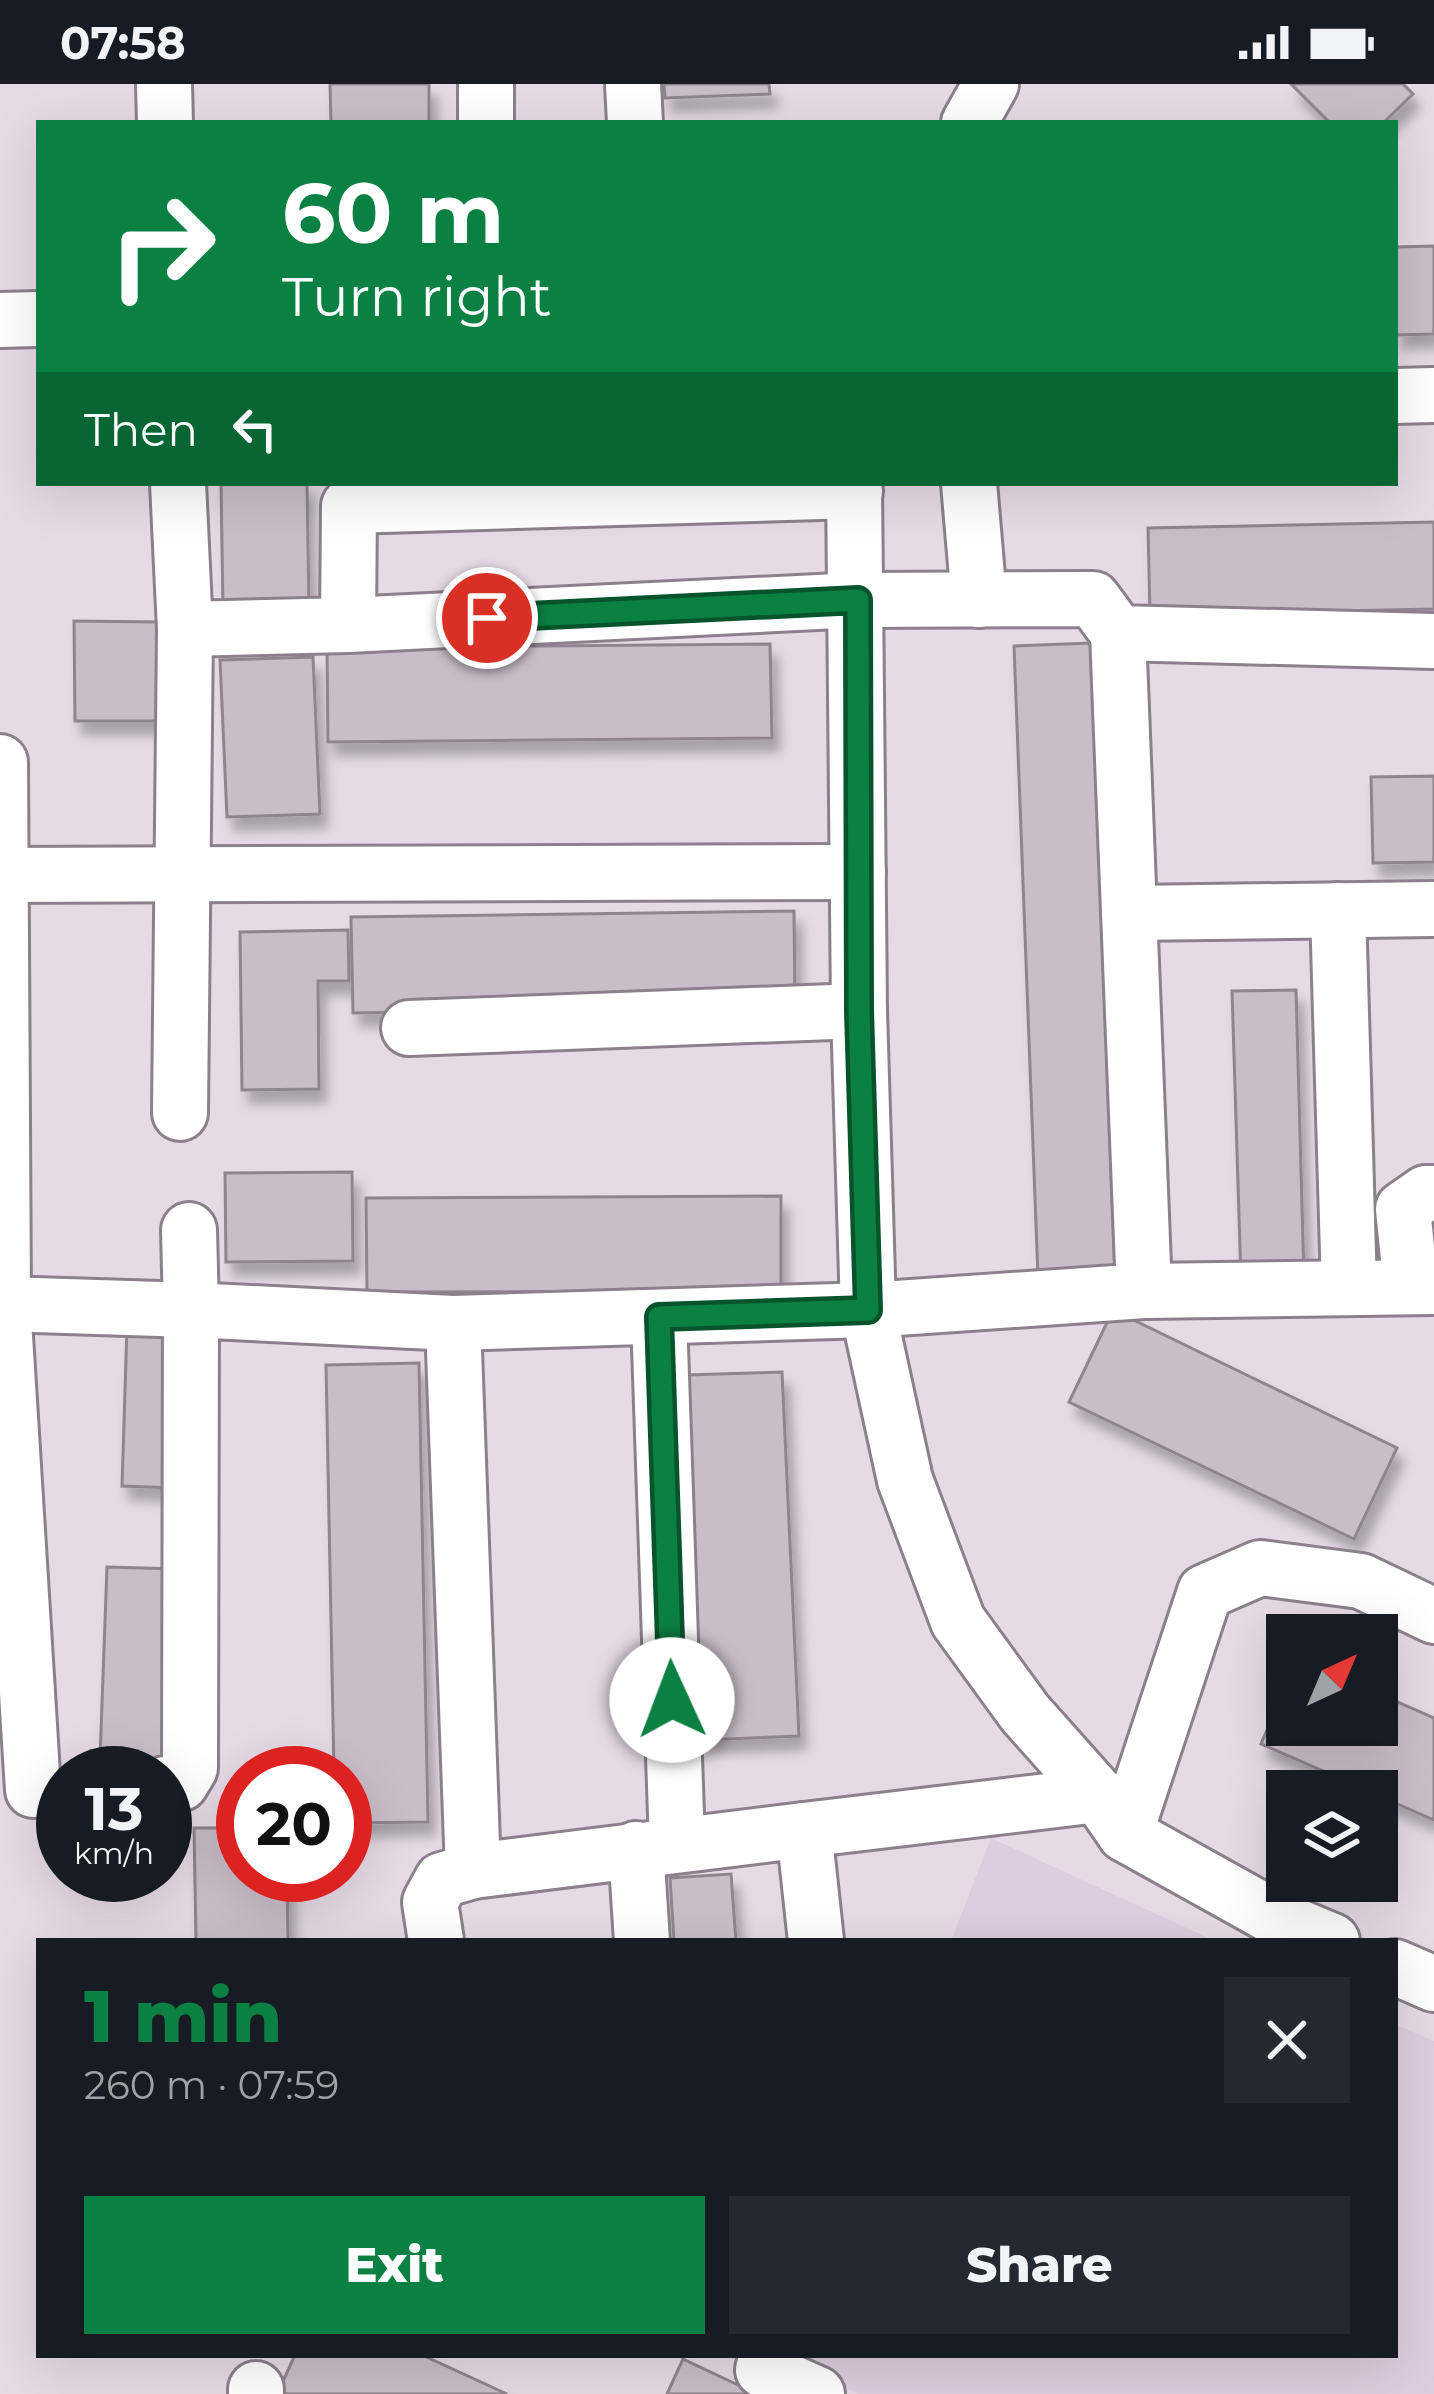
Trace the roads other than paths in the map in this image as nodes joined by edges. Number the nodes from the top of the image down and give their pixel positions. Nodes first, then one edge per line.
1 (164, 84) edge
2 (486, 84) edge
3 (633, 84) edge
4 (991, 84) edge
5 (165, 120) edge
6 (486, 120) edge
7 (635, 120) edge
8 (971, 120) edge
9 (0, 320) edge
10 (36, 320) edge
11 (1434, 395) edge
12 (1398, 396) edge
13 (178, 486) edge
14 (969, 486) edge
15 (855, 487) edge
16 (858, 600) junction
17 (979, 600) junction
18 (348, 625) junction
19 (185, 629) junction
20 (1118, 633) junction
21 (1434, 641) edge
22 (0, 762) edge
23 (858, 872) junction
24 (2, 875) edge
25 (181, 875) junction
26 (1434, 909) edge
27 (1338, 910) junction
28 (1129, 913) junction
29 (859, 1011) junction
30 (409, 1028) dead end
31 (180, 1114) dead end
32 (1434, 1193) edge
33 (189, 1230) dead end
34 (1423, 1287) edge
35 (1349, 1288) junction
36 (1144, 1291) junction
37 (3, 1304) junction
38 (191, 1310) junction
39 (868, 1310) junction
40 (659, 1317) junction
41 (453, 1323) junction
42 (1434, 1616) edge
43 (190, 1746) edge
44 (32, 1790) edge
45 (1111, 1815) junction
46 (804, 1830) junction
47 (657, 1846) junction
48 (473, 1871) junction
49 (436, 1938) edge
50 (642, 1938) edge
51 (816, 1938) edge
52 (1325, 1938) edge
53 (1398, 1968) edge
54 (1434, 1984) edge
55 (751, 2360) edge
56 (817, 2394) edge

1 - 5 lane
2 - 6 lane
3 - 7 lane
4 - 8 lane
9 - 10 lane
11 - 12 lane
13 - 19 lane
14 - 17 lane
15 - 16 lane
15 - 18 lane
16 - 17 lane
16 - 18 lane
16 - 23 lane
17 - 20 lane
18 - 19 lane
19 - 25 lane
20 - 21 lane
20 - 28 lane
22 - 24 lane
23 - 25 lane
23 - 29 lane
24 - 25 lane
24 - 37 lane
25 - 31 lane
26 - 27 lane
27 - 28 lane
27 - 35 lane
28 - 36 lane
29 - 30 lane
29 - 39 lane
32 - 34 lane
33 - 38 lane
34 - 35 lane
35 - 36 lane
36 - 39 lane
37 - 38 lane
37 - 44 lane
38 - 41 lane
38 - 43 lane
39 - 40 lane
39 - 45 lane
40 - 41 lane
40 - 47 lane
41 - 48 lane
42 - 45 lane
45 - 46 lane
45 - 52 lane
46 - 47 lane
46 - 51 lane
47 - 48 lane
47 - 50 lane
48 - 49 lane
53 - 54 lane
55 - 56 lane

